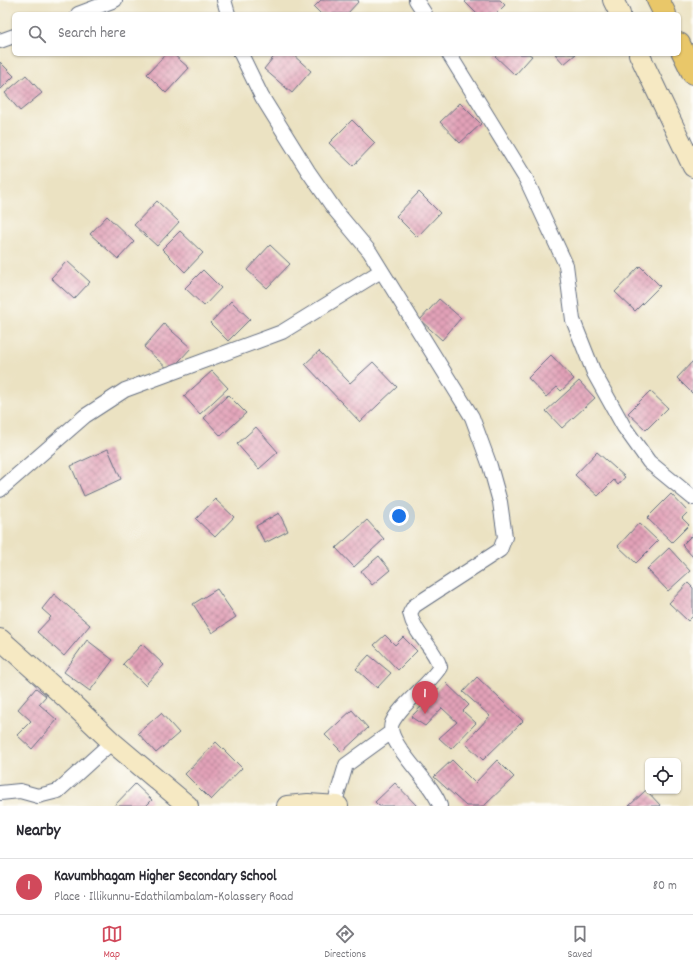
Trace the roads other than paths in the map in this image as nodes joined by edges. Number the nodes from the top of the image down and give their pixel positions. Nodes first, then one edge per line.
1 (115, 0) edge
2 (224, 0) edge
3 (416, 0) edge
4 (613, 0) edge
5 (658, 0) edge
6 (83, 12) edge
7 (227, 12) edge
8 (424, 12) edge
9 (619, 12) edge
10 (664, 12) edge
11 (12, 37) edge
12 (0, 41) edge
13 (681, 48) edge
14 (242, 56) edge
15 (450, 56) edge
16 (640, 56) edge
17 (693, 73) edge
18 (693, 166) edge
19 (381, 271) junction
20 (0, 490) edge
21 (693, 498) edge
22 (0, 639) edge
23 (390, 732) junction
24 (112, 742) junction
25 (0, 793) edge
26 (336, 805) edge
27 (188, 806) edge
28 (287, 806) edge
29 (440, 806) edge

1 - 6 street
2 - 7 street
3 - 8 street
4 - 9 main road
5 - 10 highway
11 - 12 street
13 - 17 highway
14 - 19 street
15 - 21 street
16 - 18 main road
19 - 20 street
19 - 23 street
22 - 24 main road
23 - 26 street
23 - 29 street
24 - 25 street
24 - 27 main road
26 - 28 main road

